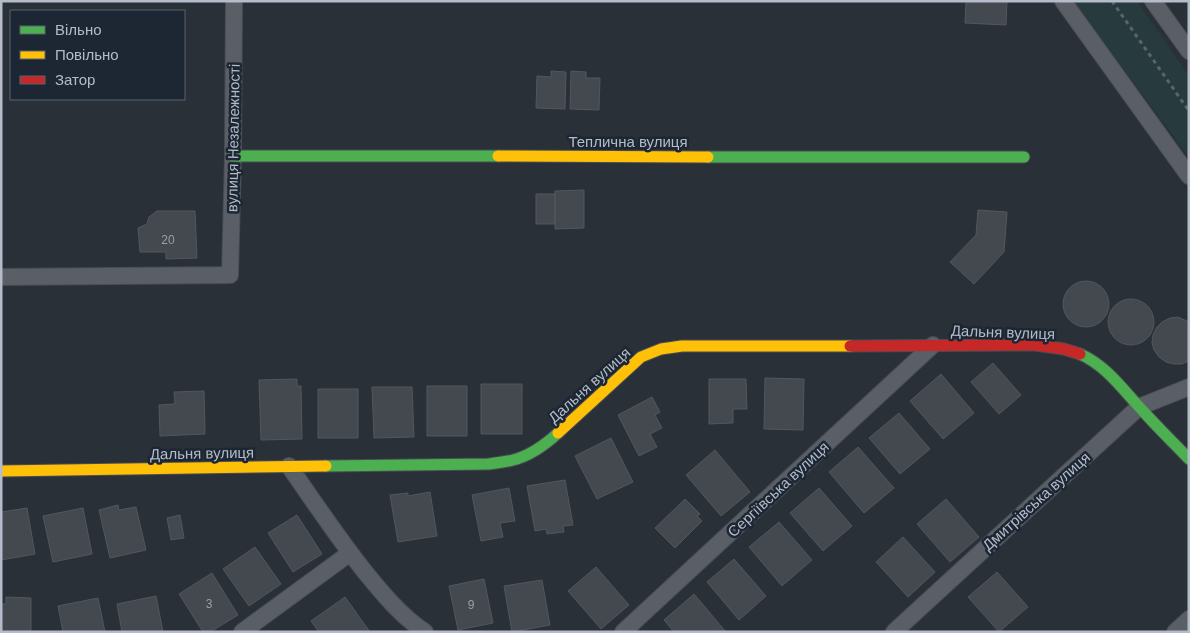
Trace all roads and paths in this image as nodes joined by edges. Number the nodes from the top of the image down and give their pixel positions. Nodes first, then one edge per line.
1 (234, 1) edge
2 (1063, 1) edge
3 (1112, 1) edge
4 (1153, 1) edge
5 (1189, 51) edge
6 (1189, 111) edge
7 (233, 156) junction
8 (1024, 157) dead end
9 (1189, 176) edge
10 (1, 277) edge
11 (933, 346) junction
12 (1189, 387) edge
13 (1139, 407) junction
14 (1189, 459) edge
15 (288, 466) junction
16 (1, 471) edge
17 (350, 553) junction
18 (1189, 619) edge
19 (242, 632) edge
20 (425, 632) edge
21 (623, 632) edge
22 (894, 632) edge
23 (1174, 632) edge

1 - 7 street, вулиця Незалежності
2 - 9 street
3 - 6 path
4 - 5 street
7 - 8 street, Теплична вулиця
7 - 10 street, вулиця Незалежності
11 - 13 street, Дальня вулиця
11 - 15 street, Дальня вулиця
11 - 21 street, Сергіївська вулиця
12 - 13 street, Дмитрівська вулиця
13 - 14 street, Дальня вулиця
13 - 22 street, Дмитрівська вулиця
15 - 16 street, Дальня вулиця
15 - 17 street
17 - 19 street
17 - 20 street
18 - 23 street

